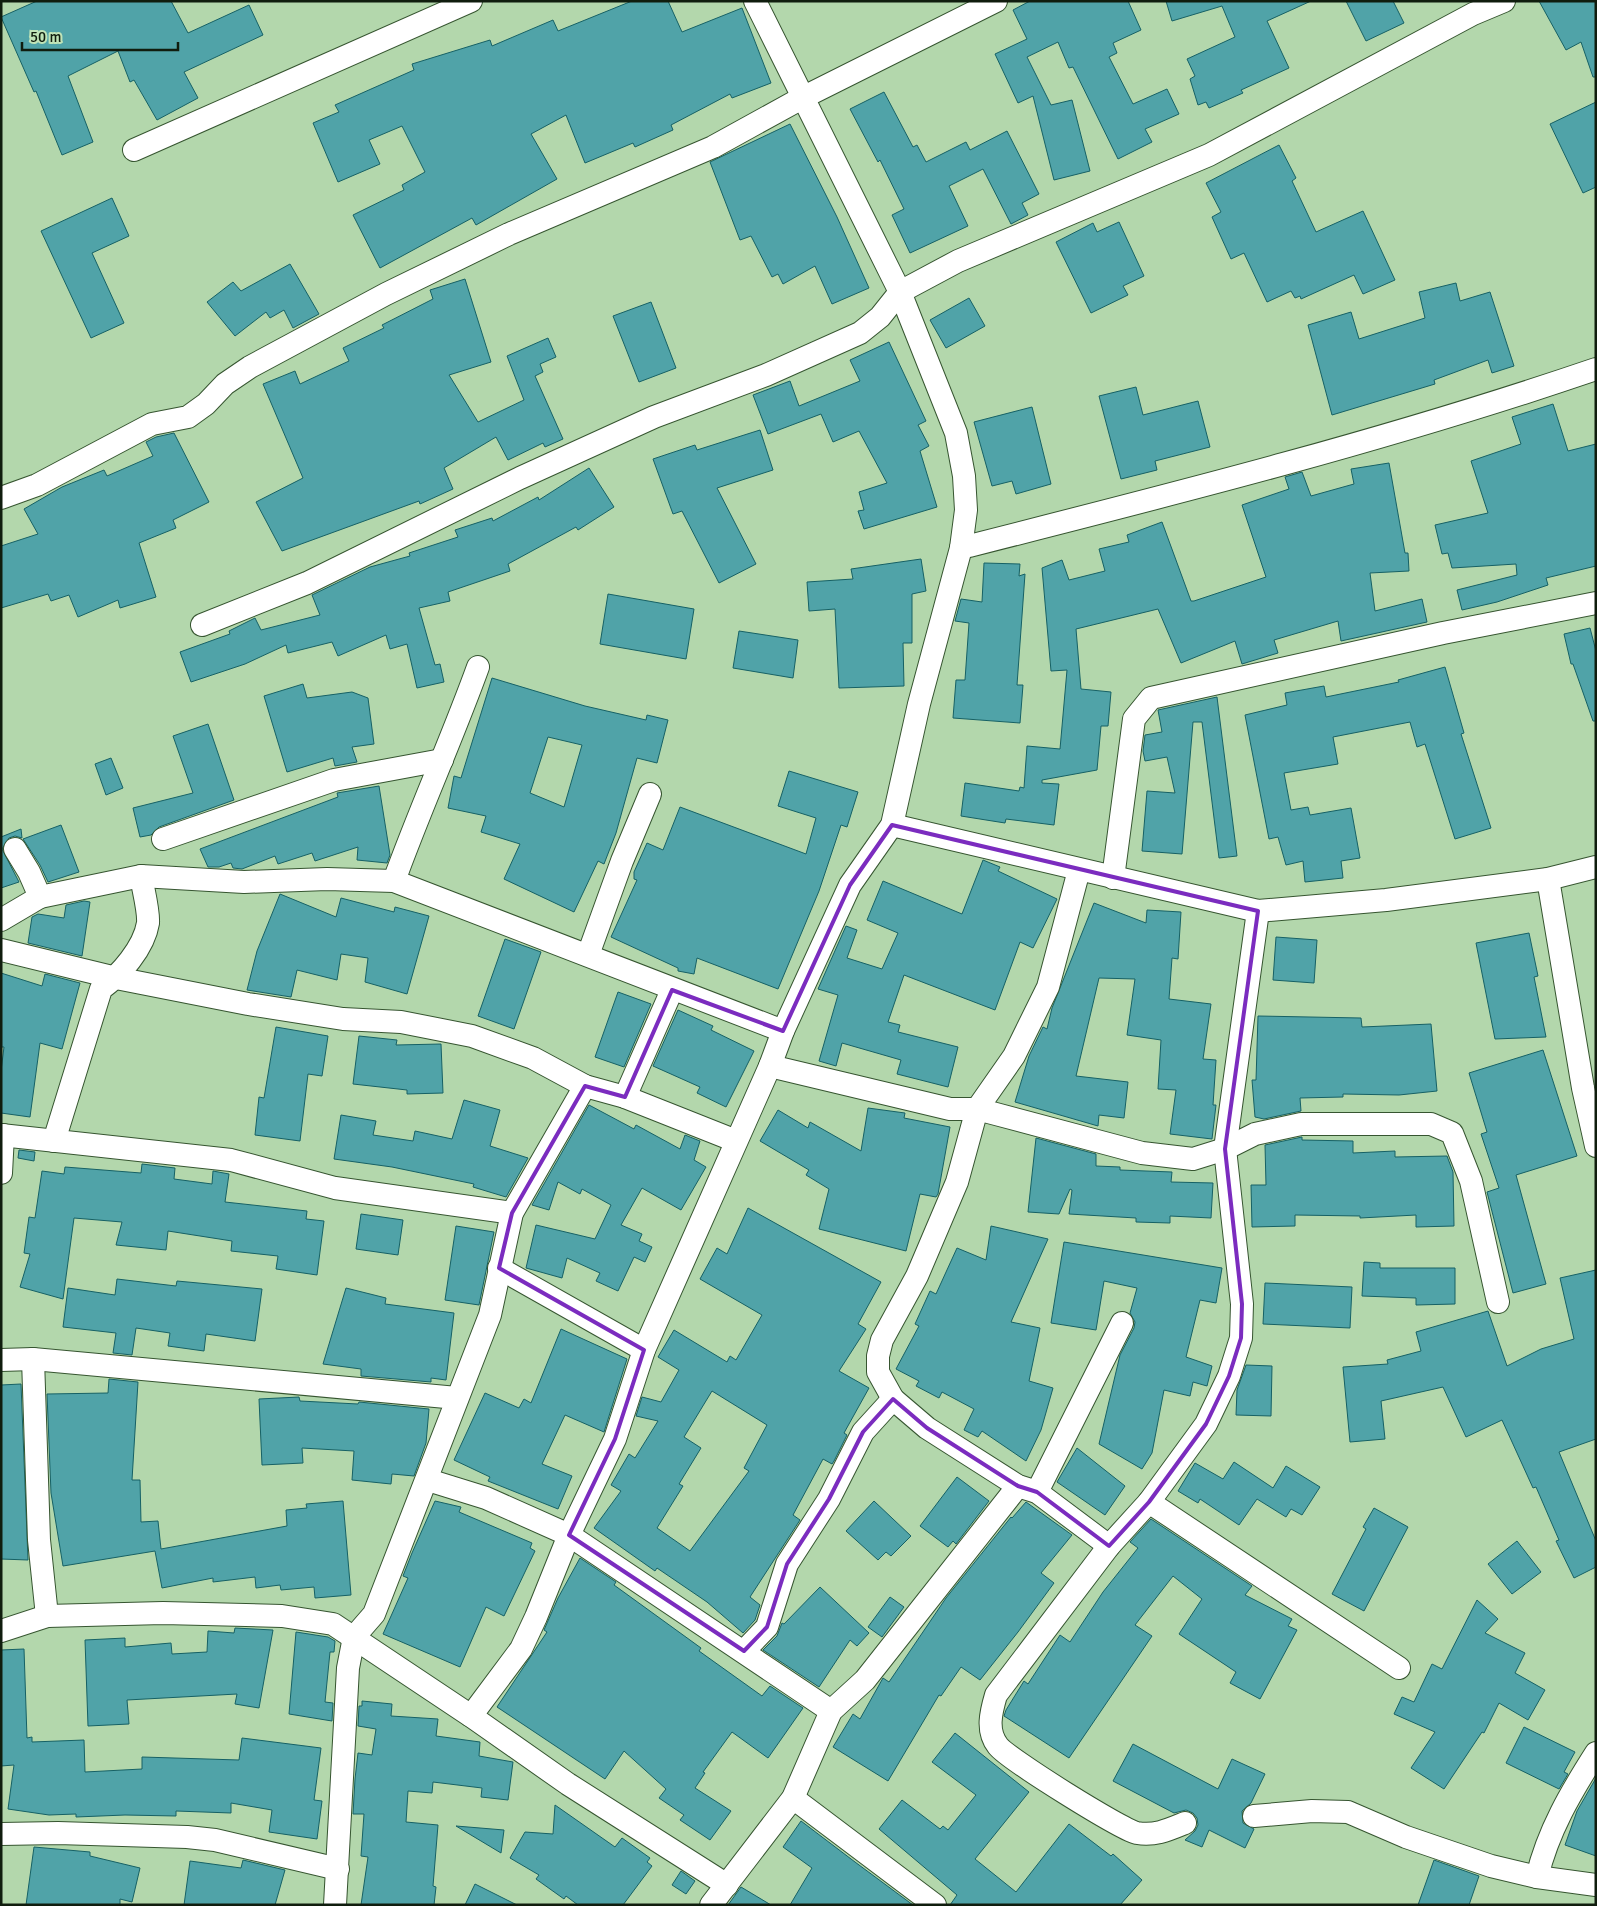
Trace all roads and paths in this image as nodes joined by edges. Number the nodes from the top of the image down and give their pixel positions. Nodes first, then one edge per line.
1 (472, 1) edge
2 (755, 1) edge
3 (996, 1) edge
4 (1504, 1) edge
5 (802, 98) junction
6 (134, 150) dead end
7 (900, 292) junction
8 (1596, 369) edge
9 (1, 498) edge
10 (961, 548) junction
11 (1596, 603) edge
12 (202, 625) dead end
13 (478, 667) dead end
14 (442, 760) junction
15 (650, 794) dead end
16 (892, 825) junction
17 (163, 839) dead end
18 (15, 849) dead end
19 (1596, 867) edge
20 (1079, 870) junction
21 (141, 876) junction
22 (1113, 878) junction
23 (1548, 879) junction
24 (394, 881) junction
25 (40, 897) junction
26 (1258, 911) junction
27 (1, 920) edge
28 (1, 950) edge
29 (588, 955) junction
30 (116, 978) junction
31 (672, 990) junction
32 (783, 1031) junction
33 (770, 1066) junction
34 (585, 1086) junction
35 (625, 1098) junction
36 (976, 1109) junction
37 (2, 1135) edge
38 (54, 1141) junction
39 (736, 1141) junction
40 (1596, 1146) edge
41 (1224, 1149) junction
42 (1, 1173) edge
43 (512, 1213) junction
44 (499, 1268) junction
45 (1498, 1302) dead end
46 (1122, 1323) dead end
47 (644, 1350) junction
48 (33, 1359) junction
49 (1, 1360) edge
50 (457, 1398) junction
51 (893, 1399) junction
52 (428, 1480) junction
53 (1027, 1489) junction
54 (1149, 1502) junction
55 (569, 1535) junction
56 (1109, 1546) junction
57 (47, 1616) junction
58 (1, 1630) edge
59 (354, 1636) junction
60 (744, 1651) junction
61 (1399, 1668) dead end
62 (832, 1711) junction
63 (471, 1716) junction
64 (1596, 1753) edge
65 (793, 1798) junction
66 (1254, 1816) dead end
67 (1184, 1823) dead end
68 (1, 1834) edge
69 (338, 1869) junction
70 (1537, 1877) junction
71 (727, 1885) junction
72 (1596, 1885) edge
73 (335, 1905) edge
74 (711, 1905) edge
75 (935, 1905) edge

1 - 6 street
2 - 5 street
3 - 5 street
4 - 7 street
5 - 7 street
5 - 9 street
7 - 10 street
7 - 12 street
8 - 10 street
10 - 16 street
11 - 22 street
13 - 14 street
14 - 17 street
14 - 24 street
15 - 29 street
16 - 20 street
16 - 32 street
18 - 25 street
19 - 23 street
20 - 22 street
20 - 36 street
21 - 24 street
21 - 25 street
21 - 30 street
22 - 26 street
23 - 26 street
23 - 40 street
24 - 29 street
25 - 27 street
26 - 41 street
28 - 30 street
29 - 31 street
30 - 34 street
30 - 38 street
31 - 32 street
31 - 35 street
32 - 33 street
33 - 36 street
33 - 39 street
34 - 35 street
34 - 43 street
35 - 39 street
36 - 41 street
36 - 51 street
37 - 38 street
37 - 42 street
38 - 43 street
39 - 47 street
41 - 45 street
41 - 54 street
43 - 44 street
44 - 47 street
44 - 50 street
46 - 53 street
47 - 55 street
48 - 49 street
48 - 50 street
48 - 57 street
50 - 52 street
51 - 53 street
51 - 60 street
52 - 55 street
52 - 59 street
53 - 56 street
53 - 62 street
54 - 56 street
54 - 61 street
55 - 60 street
55 - 63 street
56 - 67 street
57 - 58 street
57 - 59 street
59 - 63 street
59 - 69 street
60 - 62 street
62 - 65 street
63 - 71 street
64 - 70 street
65 - 71 street
65 - 75 street
66 - 70 street
68 - 69 street
69 - 73 street
70 - 72 street
71 - 74 street

